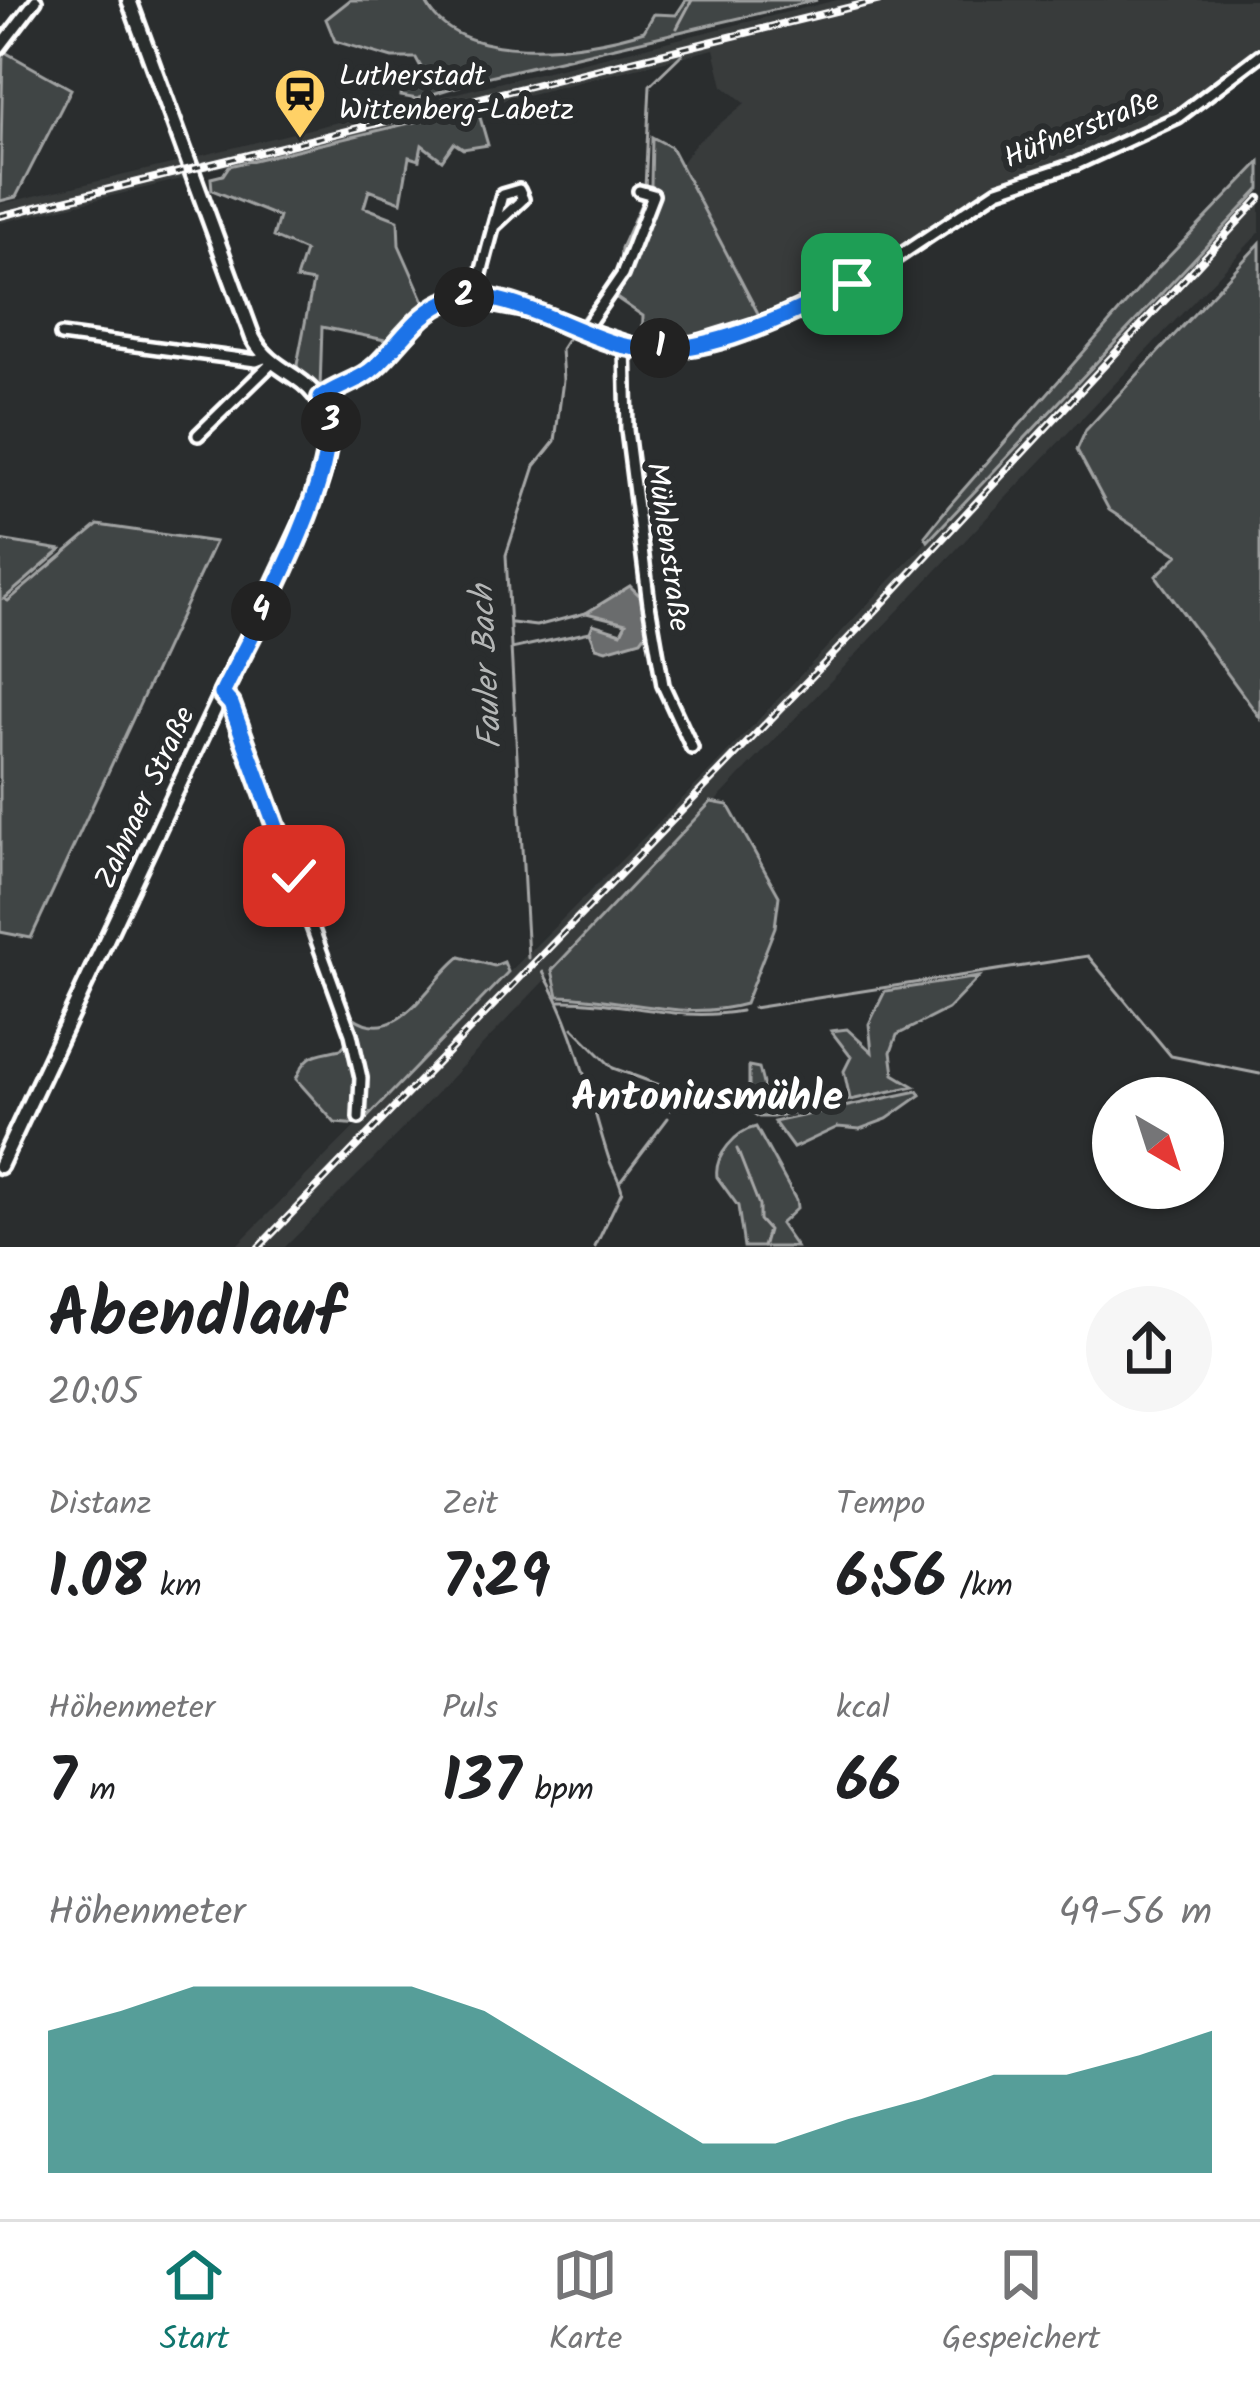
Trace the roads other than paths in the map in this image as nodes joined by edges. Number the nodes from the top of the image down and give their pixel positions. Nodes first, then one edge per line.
1 (36, 0) edge
2 (129, 0) edge
3 (0, 47) edge
4 (1260, 55) edge
5 (639, 191) dead end
6 (493, 227) dead end
7 (475, 298) junction
8 (582, 329) junction
9 (61, 335) dead end
10 (626, 346) junction
11 (270, 360) junction
12 (321, 398) junction
13 (198, 436) dead end
14 (222, 694) junction
15 (692, 748) dead end
16 (359, 1118) dead end
17 (0, 1166) edge

1 - 3 street
2 - 11 main road
4 - 10 street, Hüfnerstraße
5 - 8 street
6 - 7 street
7 - 8 street, Hüfnerstraße
7 - 12 street
8 - 10 street, Hüfnerstraße
9 - 11 street
10 - 15 street, Mühlenstraße
11 - 12 main road
11 - 13 street
12 - 14 main road, Zahnaer Straße
14 - 16 street
14 - 17 main road, Zahnaer Straße

